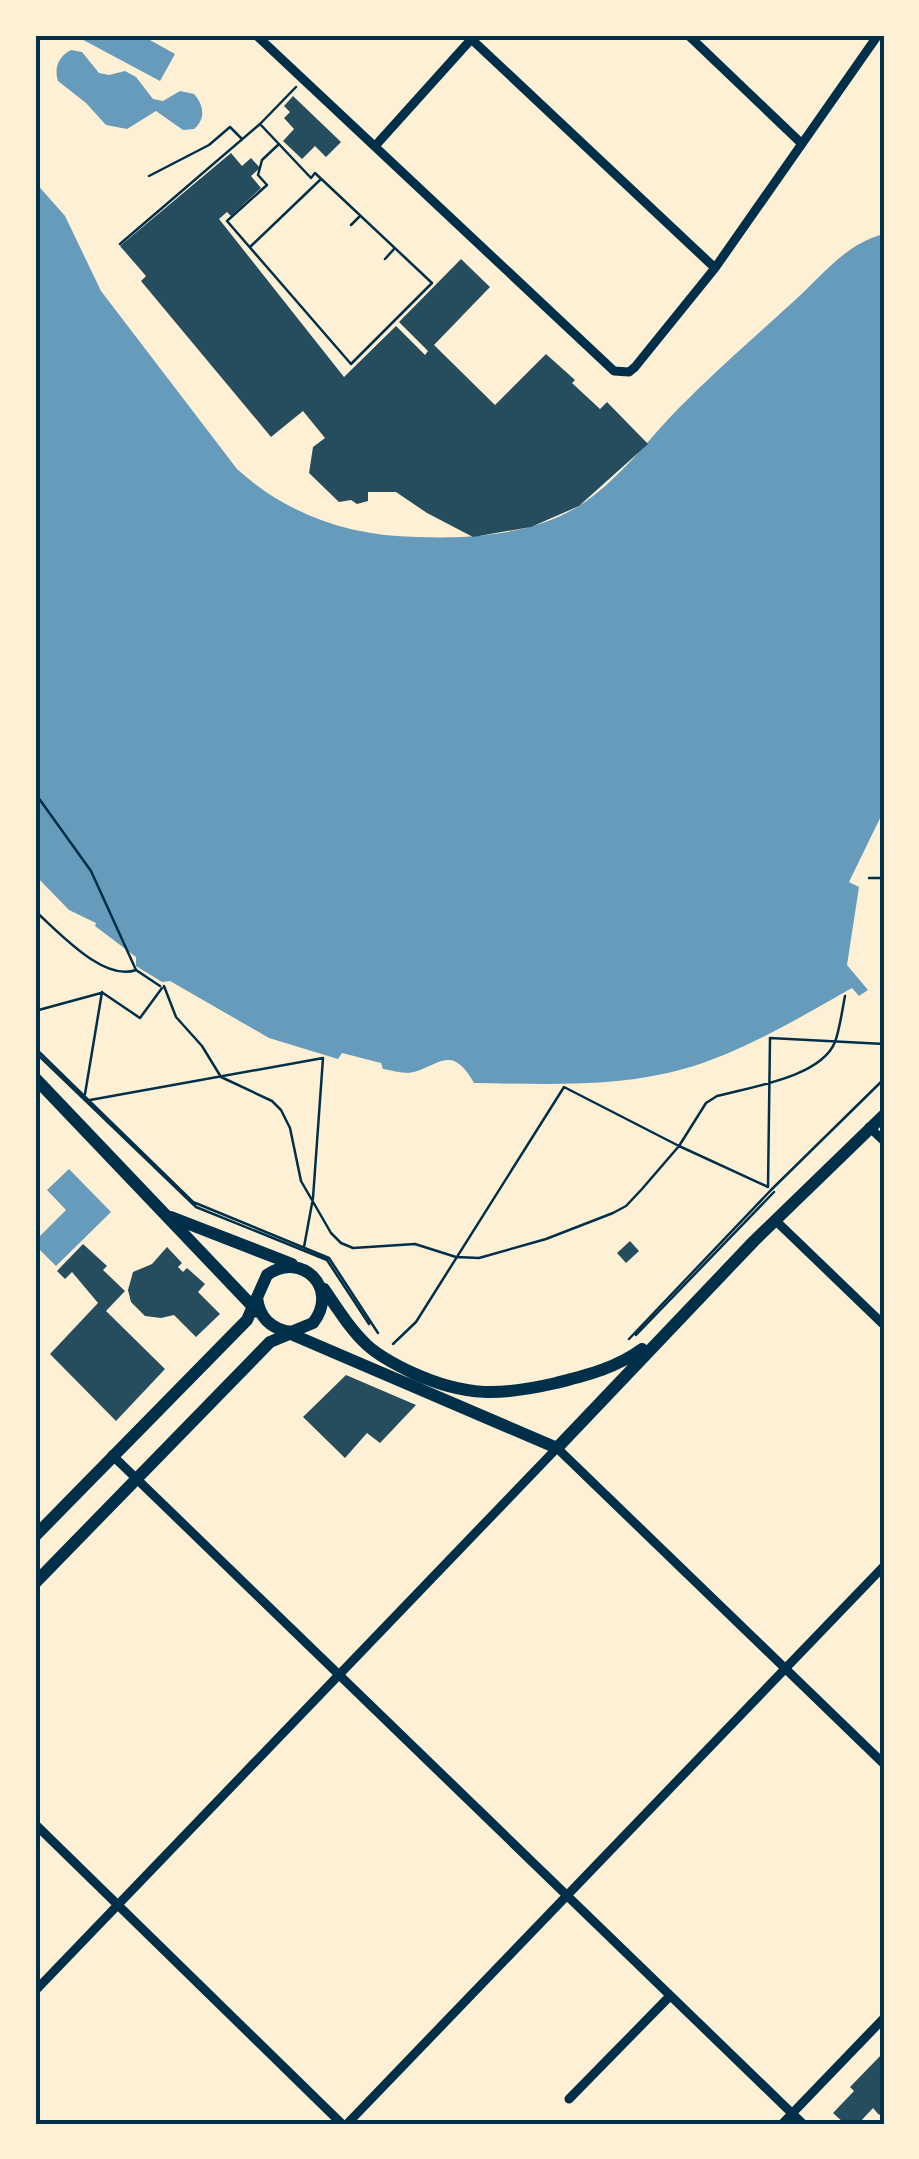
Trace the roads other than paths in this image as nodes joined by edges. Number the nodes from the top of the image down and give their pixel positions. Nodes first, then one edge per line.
1 (256, 35) edge
2 (688, 35) edge
3 (878, 35) edge
4 (471, 36) edge
5 (801, 143) junction
6 (376, 145) junction
7 (716, 268) junction
8 (35, 1078) edge
9 (884, 1112) edge
10 (869, 1128) junction
11 (884, 1141) edge
12 (168, 1216) junction
13 (775, 1220) junction
14 (297, 1266) junction
15 (319, 1283) junction
16 (258, 1307) junction
17 (884, 1325) edge
18 (291, 1332) junction
19 (664, 1333) junction
20 (557, 1448) junction
21 (112, 1456) junction
22 (136, 1479) junction
23 (35, 1536) edge
24 (884, 1566) edge
25 (35, 1584) edge
26 (785, 1667) junction
27 (338, 1676) junction
28 (884, 1764) edge
29 (35, 1824) edge
30 (566, 1895) junction
31 (120, 1904) junction
32 (35, 1991) edge
33 (670, 1996) junction
34 (884, 2018) edge
35 (569, 2099) dead end
36 (792, 2113) junction
37 (344, 2124) edge
38 (782, 2124) edge
39 (802, 2124) edge

1 - 6 street
2 - 5 street
3 - 5 street
4 - 6 street
4 - 7 street
5 - 7 street
6 - 7 street
8 - 12 main road
9 - 10 main road
10 - 11 street
10 - 13 main road
12 - 14 main road
12 - 16 main road
13 - 17 street
13 - 19 main road
14 - 15 main road
14 - 16 main road
15 - 18 main road
15 - 19 main road
16 - 18 main road
16 - 21 main road
18 - 20 main road
18 - 22 main road
19 - 20 main road
20 - 26 street
20 - 27 street
21 - 22 street
21 - 23 main road
22 - 25 main road
22 - 27 street
24 - 26 street
26 - 28 street
26 - 30 street
27 - 30 street
27 - 31 street
29 - 31 street
30 - 33 street
30 - 37 street
31 - 32 street
31 - 37 street
33 - 35 street
33 - 36 street
34 - 36 street
36 - 38 street
36 - 39 street

